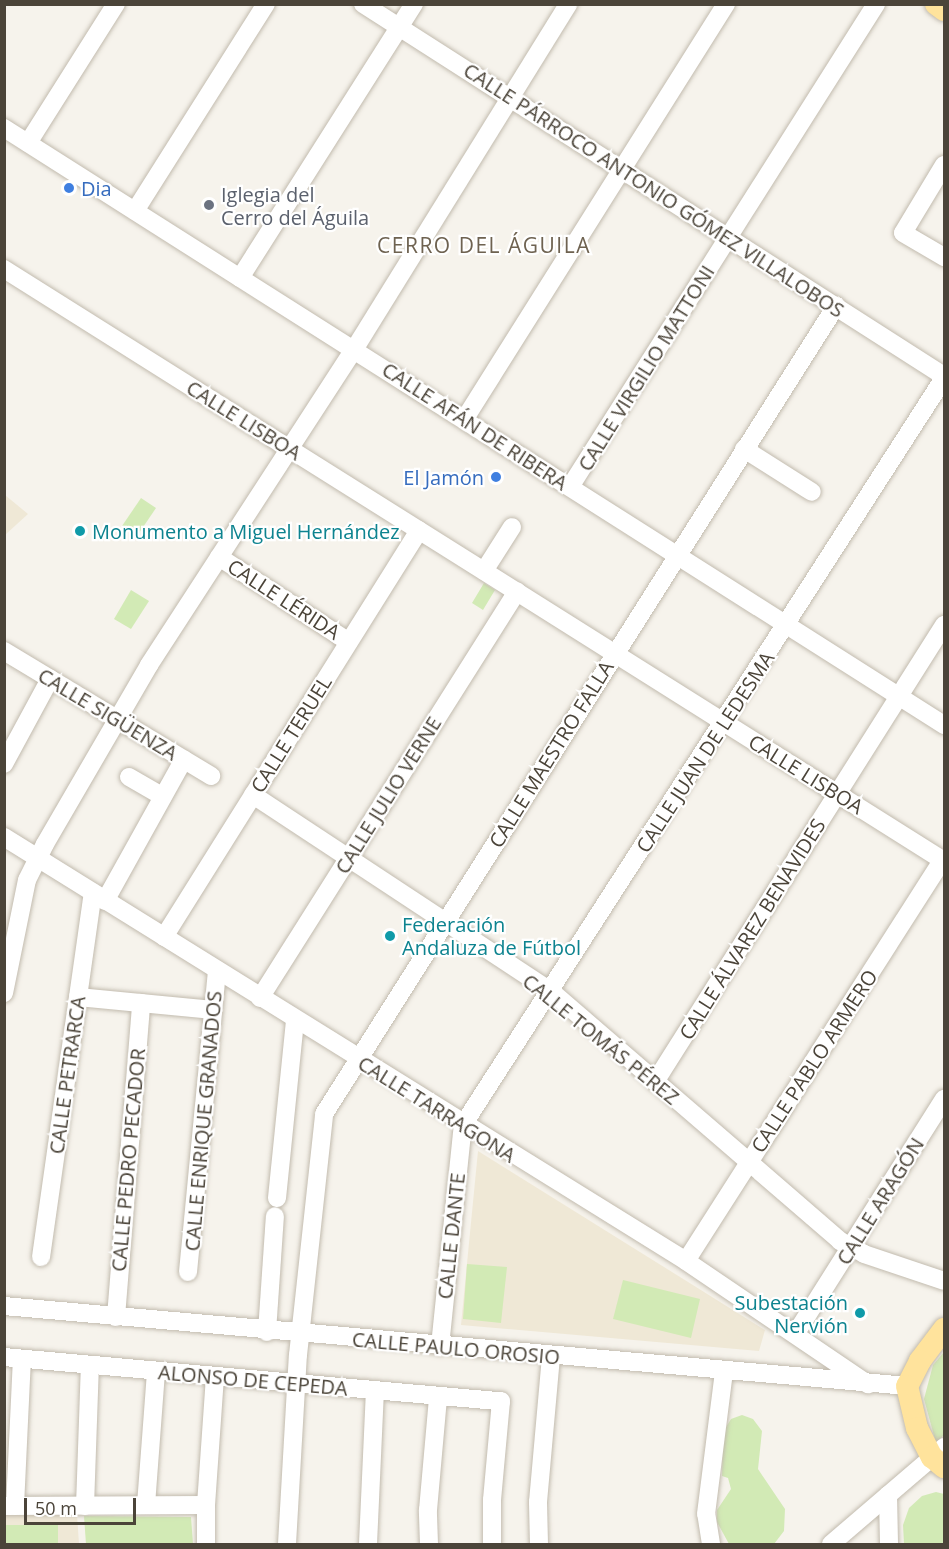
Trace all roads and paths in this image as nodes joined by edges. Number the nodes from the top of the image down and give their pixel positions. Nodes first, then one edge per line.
1 (116, 4) edge
2 (266, 4) edge
3 (363, 4) edge
4 (414, 4) edge
5 (568, 4) edge
6 (726, 4) edge
7 (876, 4) edge
8 (936, 4) edge
9 (945, 10) edge
10 (399, 28) junction
11 (508, 97) junction
12 (4, 128) edge
13 (28, 142) junction
14 (945, 165) edge
15 (622, 170) junction
16 (135, 210) junction
17 (728, 238) junction
18 (945, 258) edge
19 (4, 269) edge
20 (240, 278) junction
21 (836, 306) junction
22 (355, 348) junction
23 (945, 377) edge
24 (464, 420) junction
25 (290, 448) junction
26 (744, 449) junction
27 (570, 487) junction
28 (812, 492) dead end
29 (512, 527) dead end
30 (419, 530) junction
31 (677, 555) junction
32 (219, 557) junction
33 (484, 571) junction
34 (517, 592) junction
35 (787, 625) junction
36 (945, 625) edge
37 (349, 642) junction
38 (4, 651) edge
39 (615, 653) junction
40 (50, 679) junction
41 (899, 696) junction
42 (117, 719) junction
43 (724, 722) junction
44 (945, 725) edge
45 (12, 733) edge
46 (184, 759) junction
47 (4, 764) edge
48 (211, 776) dead end
49 (129, 777) dead end
50 (837, 794) junction
51 (253, 795) junction
52 (163, 797) junction
53 (4, 837) edge
54 (37, 858) junction
55 (348, 858) junction
56 (943, 860) edge
57 (99, 897) junction
58 (444, 921) junction
59 (164, 937) junction
60 (7, 968) edge
61 (217, 971) junction
62 (552, 992) junction
63 (4, 993) edge
64 (78, 997) junction
65 (260, 998) junction
66 (141, 1003) junction
67 (213, 1010) junction
68 (295, 1021) junction
69 (357, 1058) junction
70 (655, 1082) junction
71 (945, 1099) edge
72 (463, 1125) junction
73 (749, 1163) junction
74 (851, 1248) junction
75 (41, 1257) dead end
76 (686, 1262) junction
77 (188, 1272) dead end
78 (945, 1281) edge
79 (4, 1306) edge
80 (116, 1317) junction
81 (945, 1329) edge
82 (267, 1332) junction
83 (796, 1333) junction
84 (300, 1335) junction
85 (440, 1346) junction
86 (817, 1348) junction
87 (551, 1356) junction
88 (14, 1358) edge
89 (90, 1365) junction
90 (723, 1371) junction
91 (156, 1372) junction
92 (215, 1377) junction
93 (807, 1379) junction
94 (868, 1384) junction
95 (296, 1386) junction
96 (907, 1386) junction
97 (375, 1392) junction
98 (438, 1396) junction
99 (941, 1457) edge
100 (888, 1495) junction
101 (146, 1505) junction
102 (206, 1505) junction
103 (10, 1506) edge
104 (85, 1506) junction
105 (206, 1545) edge
106 (287, 1545) edge
107 (368, 1545) edge
108 (429, 1545) edge
109 (492, 1545) edge
110 (539, 1545) edge
111 (711, 1545) edge
112 (831, 1545) edge
113 (889, 1545) edge

1 - 13 street
2 - 16 street
3 - 10 street, CALLE PÁRROCO ANTONIO GÓMEZ VILLALOBOS
4 - 10 street
5 - 11 street
6 - 15 street
7 - 17 street, CALLE VIRGILIO MATTONI
8 - 9 main road
10 - 11 street, CALLE PÁRROCO ANTONIO GÓMEZ VILLALOBOS
10 - 20 street
11 - 15 street, CALLE PÁRROCO ANTONIO GÓMEZ VILLALOBOS
11 - 22 street
12 - 13 street, CALLE AFÁN DE RIBERA
13 - 16 street, CALLE AFÁN DE RIBERA
14 - 18 street
15 - 17 street, CALLE PÁRROCO ANTONIO GÓMEZ VILLALOBOS
15 - 24 street
16 - 20 street, CALLE AFÁN DE RIBERA
17 - 21 street, CALLE PÁRROCO ANTONIO GÓMEZ VILLALOBOS
17 - 27 street, CALLE VIRGILIO MATTONI
19 - 25 street, CALLE LISBOA
20 - 22 street, CALLE AFÁN DE RIBERA
21 - 23 street, CALLE PÁRROCO ANTONIO GÓMEZ VILLALOBOS
21 - 26 street, CALLE MAESTRO FALLA
22 - 24 street, CALLE AFÁN DE RIBERA
22 - 25 street
23 - 35 street, CALLE JUAN DE LEDESMA
24 - 27 street, CALLE AFÁN DE RIBERA
25 - 30 street, CALLE LISBOA
25 - 32 street
26 - 28 street
26 - 31 street, CALLE MAESTRO FALLA
27 - 31 street, CALLE AFÁN DE RIBERA
29 - 33 street
30 - 33 street, CALLE LISBOA
30 - 37 street, CALLE TERUEL
31 - 35 street, CALLE AFÁN DE RIBERA
31 - 39 street, CALLE MAESTRO FALLA
32 - 37 street, CALLE LÉRIDA
32 - 42 street
33 - 34 street, CALLE LISBOA
34 - 39 street, CALLE LISBOA
34 - 55 street, CALLE JULIO VERNE
35 - 41 street, CALLE AFÁN DE RIBERA
35 - 43 street, CALLE JUAN DE LEDESMA
36 - 41 street, CALLE ÁLVAREZ BENAVIDES
37 - 51 street, CALLE TERUEL
38 - 40 street, CALLE SIGÜENZA
39 - 43 street, CALLE LISBOA
39 - 58 street, CALLE MAESTRO FALLA
40 - 42 street, CALLE SIGÜENZA
40 - 45 street
41 - 44 street, CALLE AFÁN DE RIBERA
41 - 50 street, CALLE ÁLVAREZ BENAVIDES
42 - 46 street, CALLE SIGÜENZA
42 - 54 street
43 - 50 street, CALLE LISBOA
43 - 62 street, CALLE JUAN DE LEDESMA
45 - 47 street
46 - 48 street, CALLE SIGÜENZA
46 - 52 street
49 - 52 street
50 - 56 street, CALLE LISBOA
50 - 70 street, CALLE ÁLVAREZ BENAVIDES
51 - 55 street, CALLE TOMÁS PÉREZ
51 - 59 street, CALLE TERUEL
52 - 57 street
53 - 54 street, CALLE TARRAGONA
54 - 57 street, CALLE TARRAGONA
54 - 60 street
55 - 58 street, CALLE TOMÁS PÉREZ
55 - 65 street, CALLE JULIO VERNE
56 - 73 street, CALLE PABLO ARMERO
57 - 59 street, CALLE TARRAGONA
57 - 64 street, CALLE PETRARCA
58 - 62 street, CALLE TOMÁS PÉREZ
58 - 69 street, CALLE MAESTRO FALLA
59 - 61 street, CALLE TARRAGONA
60 - 63 street
61 - 65 street, CALLE TARRAGONA
61 - 67 street, CALLE ENRIQUE GRANADOS
62 - 70 street, CALLE TOMÁS PÉREZ
62 - 72 street, CALLE JUAN DE LEDESMA
64 - 66 street
64 - 75 street, CALLE PETRARCA
65 - 68 street, CALLE TARRAGONA
66 - 67 street
66 - 80 street, CALLE PEDRO PECADOR
67 - 77 street, CALLE ENRIQUE GRANADOS
68 - 69 street, CALLE TARRAGONA
68 - 82 street
69 - 72 street, CALLE TARRAGONA
69 - 84 street, CALLE MAESTRO FALLA
70 - 73 street, CALLE TOMÁS PÉREZ
71 - 74 street, CALLE ARAGÓN
72 - 76 street, CALLE TARRAGONA
72 - 85 street, CALLE DANTE
73 - 74 street, CALLE TOMÁS PÉREZ
73 - 76 street, CALLE PABLO ARMERO
74 - 78 street, CALLE TOMÁS PÉREZ
74 - 83 street, CALLE ARAGÓN
76 - 83 street, CALLE TARRAGONA
79 - 80 street, CALLE PAULO OROSIO
80 - 82 street, CALLE PAULO OROSIO
81 - 96 main road
82 - 84 street, CALLE PAULO OROSIO
83 - 86 street, CALLE TARRAGONA
84 - 85 street, CALLE PAULO OROSIO
84 - 95 street, CALLE MAESTRO FALLA
85 - 87 street, CALLE PAULO OROSIO
86 - 93 street
86 - 94 street, CALLE TARRAGONA
87 - 90 street, CALLE PAULO OROSIO
87 - 110 street
88 - 89 street, ALONSO DE CEPEDA
88 - 103 street
89 - 91 street, ALONSO DE CEPEDA
89 - 104 street
90 - 93 street, CALLE PAULO OROSIO
90 - 111 street
91 - 92 street, ALONSO DE CEPEDA
91 - 101 street
92 - 95 street, ALONSO DE CEPEDA
92 - 102 street
93 - 94 street, CALLE PAULO OROSIO
94 - 96 street, CALLE PAULO OROSIO
95 - 97 street, ALONSO DE CEPEDA
95 - 106 street, CALLE MAESTRO FALLA
96 - 99 main road
97 - 98 street, ALONSO DE CEPEDA
97 - 107 street
98 - 108 street
98 - 109 street, ALONSO DE CEPEDA
99 - 100 street
100 - 112 street
100 - 113 street
101 - 102 street
101 - 104 street
102 - 105 street
103 - 104 street

